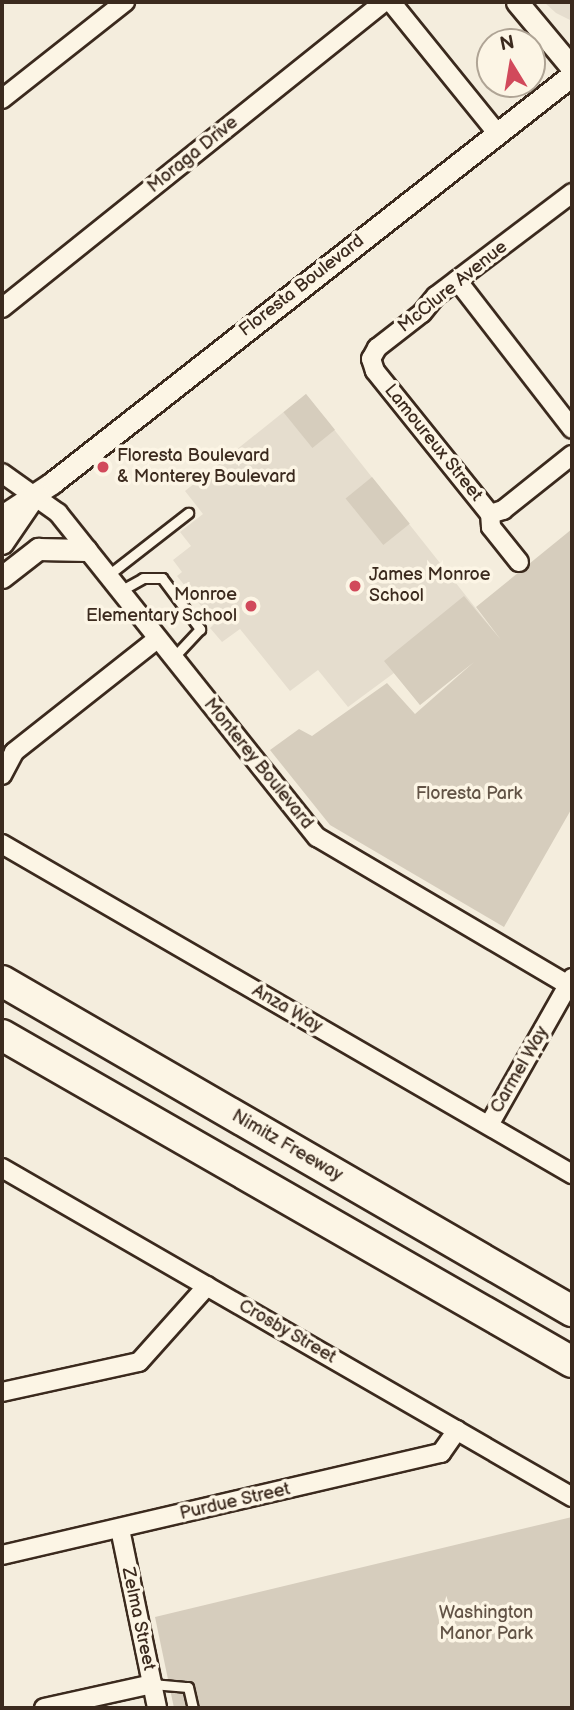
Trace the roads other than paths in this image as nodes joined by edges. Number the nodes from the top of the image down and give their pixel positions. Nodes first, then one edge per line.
1 (125, 2) edge
2 (384, 2) edge
3 (390, 2) edge
4 (517, 2) edge
5 (572, 68) edge
6 (572, 75) edge
7 (2, 99) edge
8 (497, 133) junction
9 (570, 200) edge
10 (457, 281) junction
11 (2, 308) edge
12 (371, 359) joint
13 (572, 429) edge
14 (572, 455) edge
15 (2, 473) edge
16 (33, 498) junction
17 (188, 513) dead end
18 (490, 514) junction
19 (2, 516) edge
20 (2, 543) edge
21 (86, 550) junction
22 (519, 562) dead end
23 (107, 576) junction
24 (2, 577) edge
25 (120, 592) junction
26 (157, 639) junction
27 (173, 658) junction
28 (2, 775) edge
29 (2, 844) edge
30 (2, 981) edge
31 (571, 984) edge
32 (2, 1035) edge
33 (489, 1125) junction
34 (2, 1168) edge
35 (572, 1174) edge
36 (207, 1286) junction
37 (572, 1311) edge
38 (572, 1362) edge
39 (2, 1392) edge
40 (457, 1430) junction
41 (572, 1497) edge
42 (120, 1529) junction
43 (2, 1555) edge
44 (152, 1684) junction
45 (44, 1708) edge
46 (157, 1708) edge
47 (193, 1708) edge

1 - 7 street
2 - 11 street, Moraga Drive
3 - 8 street
4 - 5 street
6 - 8 street, Floresta Boulevard
8 - 16 street, Floresta Boulevard
9 - 10 street, McClure Avenue
10 - 12 street, McClure Avenue
10 - 13 street
12 - 18 street, Lamoureux Street
14 - 18 street
15 - 16 street, Monterey Boulevard
16 - 19 street, Floresta Boulevard
16 - 20 street, Floresta Boulevard
16 - 21 street, Monterey Boulevard
17 - 23 lane
18 - 22 street, Lamoureux Street
21 - 23 street, Monterey Boulevard
21 - 24 street
23 - 25 street, Monterey Boulevard
25 - 26 street, Monterey Boulevard
25 - 27 lane
26 - 27 street, Monterey Boulevard
26 - 28 street
27 - 31 street, Monterey Boulevard
29 - 33 street, Anza Way
30 - 37 highway, Nimitz Freeway
31 - 33 street, Carmel Way
32 - 38 highway
33 - 35 street, Anza Way
34 - 36 street, Crosby Street
36 - 39 street
36 - 40 street, Crosby Street
40 - 41 street, Crosby Street
40 - 42 street, Purdue Street
42 - 43 street, Purdue Street
42 - 44 street, Zelma Street
44 - 45 street
44 - 46 street, Zelma Street
44 - 47 lane

